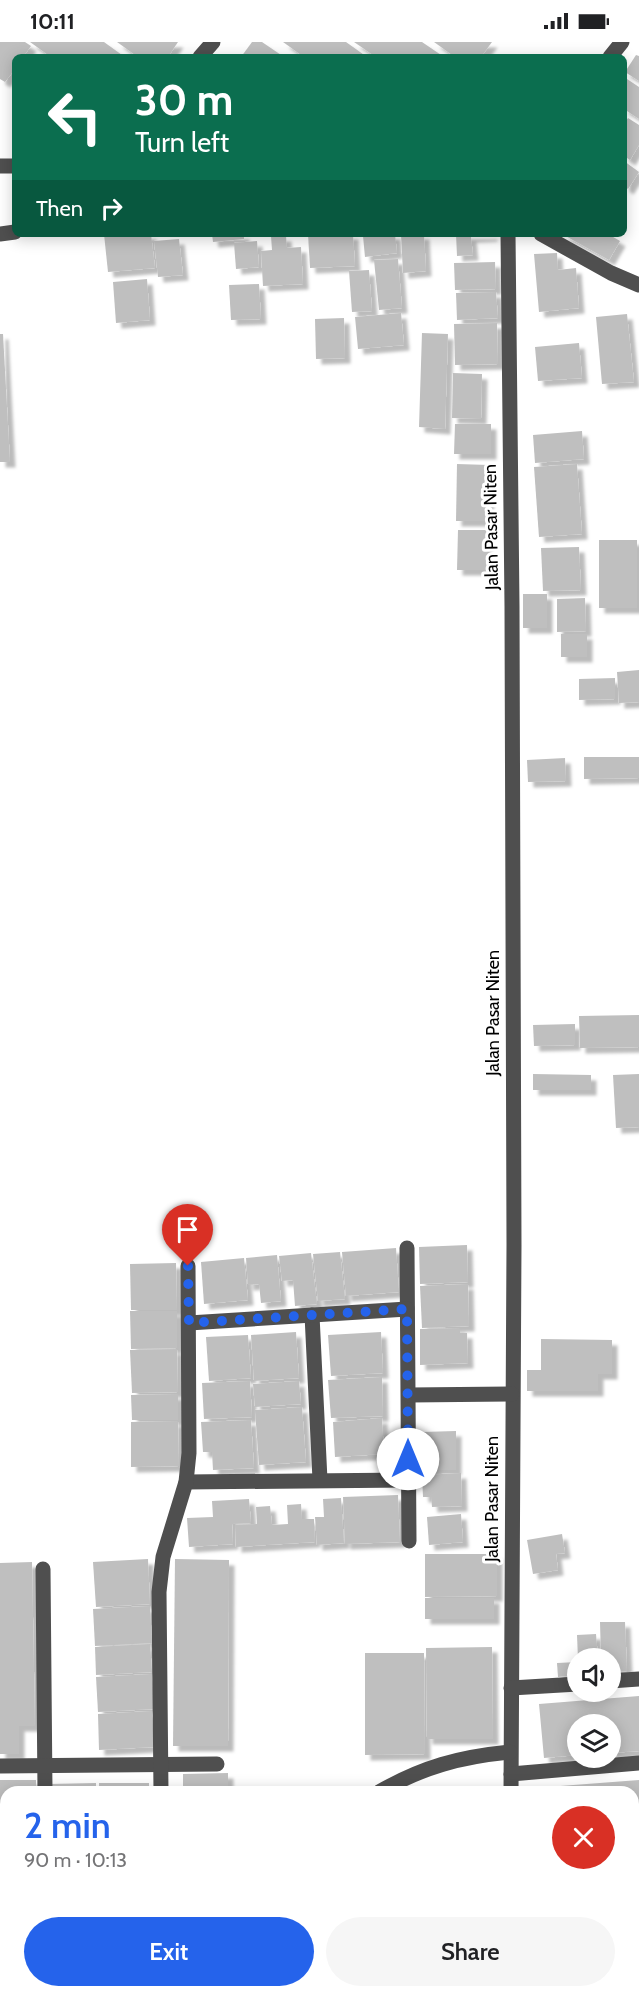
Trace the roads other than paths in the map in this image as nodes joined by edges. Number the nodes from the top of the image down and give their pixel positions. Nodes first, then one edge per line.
1 (213, 42) edge
2 (622, 42) edge
3 (203, 54) edge
4 (612, 54) edge
5 (508, 237) edge
6 (546, 237) edge
7 (639, 285) edge
8 (407, 1248) dead end
9 (188, 1266) dead end
10 (407, 1309) junction
11 (312, 1315) junction
12 (189, 1323) junction
13 (512, 1394) junction
14 (408, 1395) junction
15 (320, 1480) junction
16 (408, 1480) junction
17 (186, 1482) junction
18 (409, 1541) dead end
19 (43, 1569) dead end
20 (639, 1679) edge
21 (621, 1680) edge
22 (567, 1685) edge
23 (512, 1688) junction
24 (510, 1752) junction
25 (160, 1763) junction
26 (639, 1763) edge
27 (217, 1764) dead end
28 (45, 1765) junction
29 (0, 1766) edge
30 (511, 1774) junction
31 (45, 1786) edge
32 (161, 1786) edge
33 (390, 1786) edge
34 (511, 1786) edge

1 - 3 street
2 - 4 street
5 - 13 street, Jalan Pasar Niten
6 - 7 street
8 - 10 street
9 - 12 street
10 - 11 street
10 - 14 street
11 - 12 street
11 - 15 street
12 - 17 street
13 - 14 street
13 - 23 street, Jalan Pasar Niten
14 - 16 street
15 - 16 street
15 - 17 street
16 - 18 street
17 - 25 street
19 - 28 street
20 - 21 street
22 - 23 street
23 - 24 street, Jalan Pasar Niten
24 - 30 street, Jalan Pasar Niten
24 - 33 street
25 - 27 street
25 - 28 street
25 - 32 street
26 - 30 street
28 - 29 street
28 - 31 street
30 - 34 street, Jalan Pasar Niten

